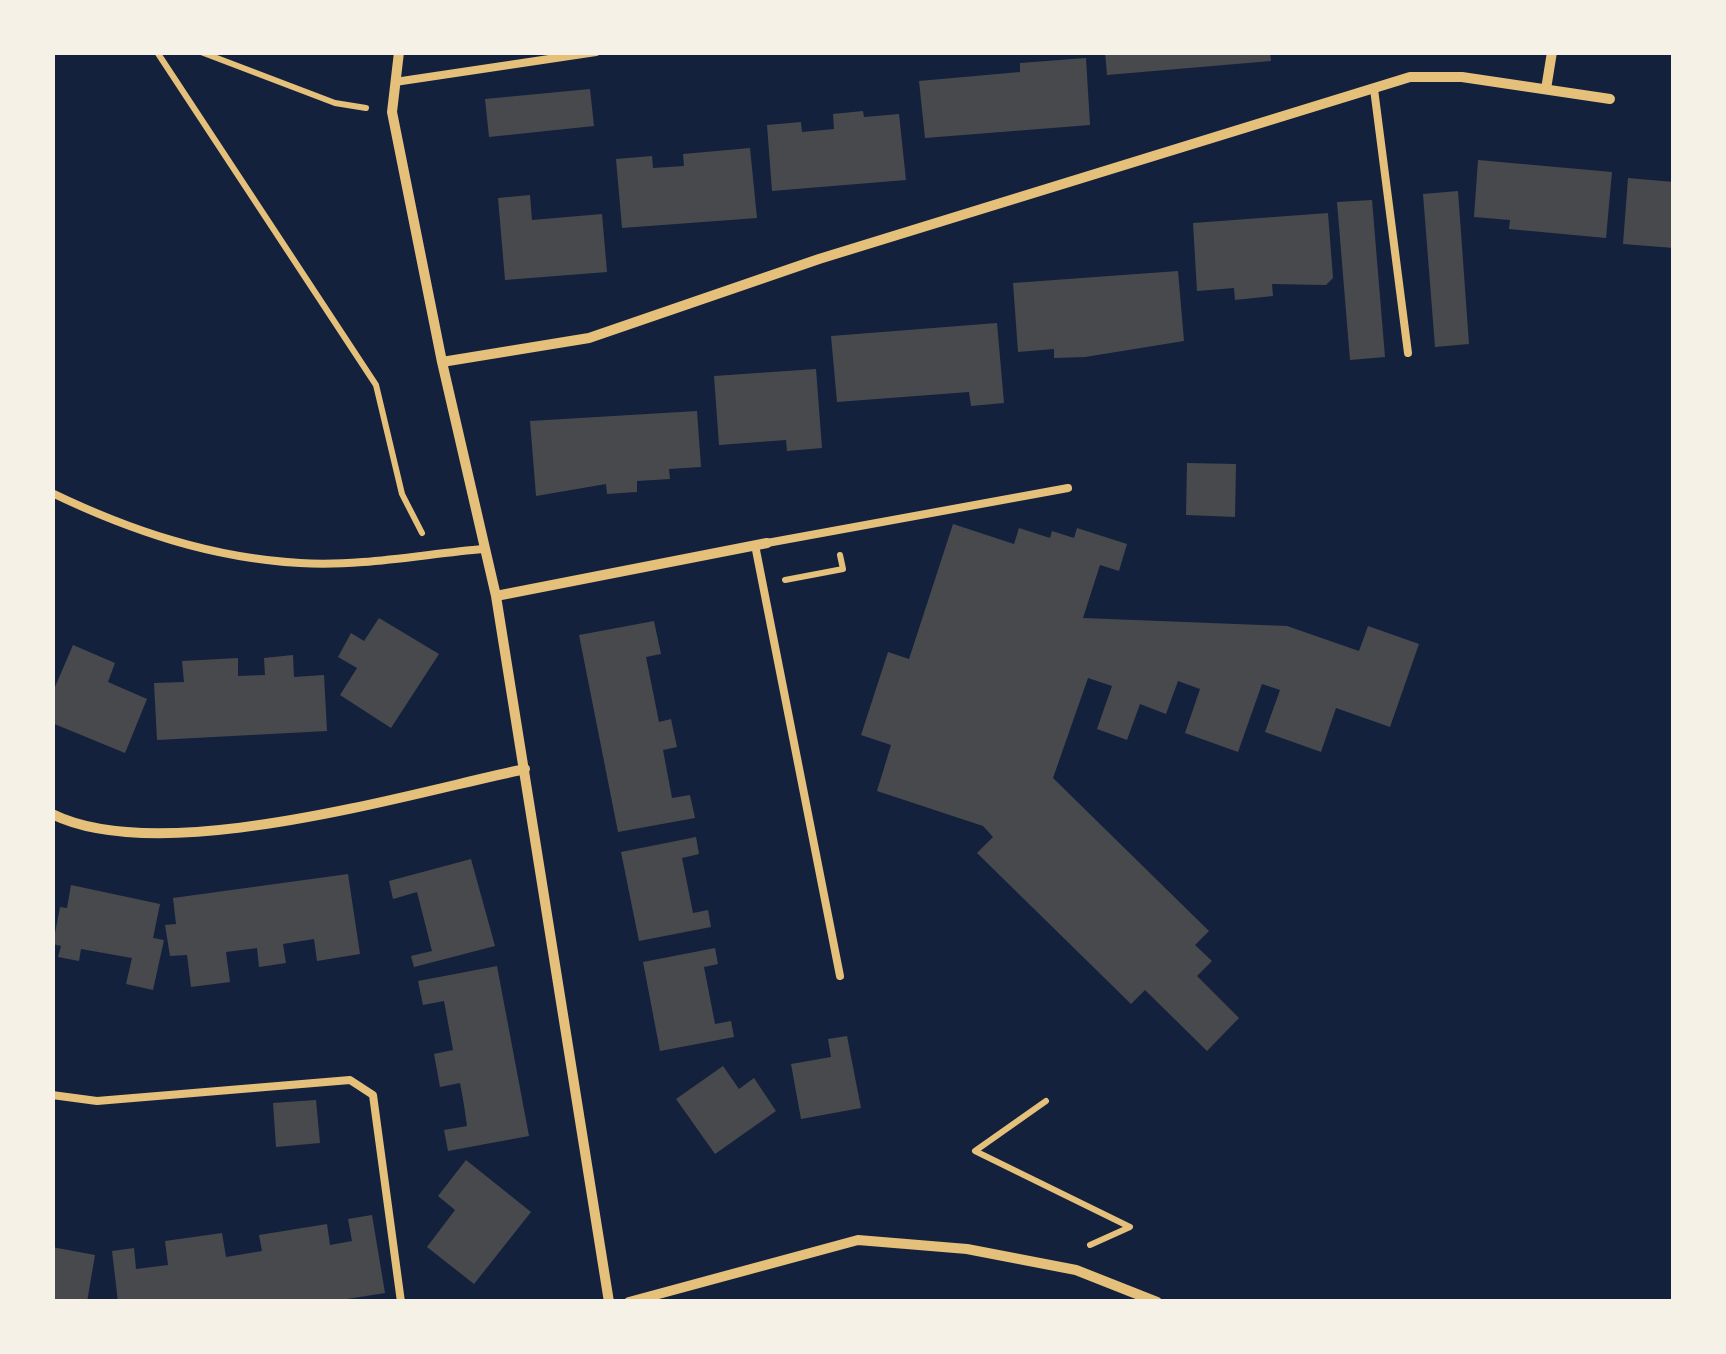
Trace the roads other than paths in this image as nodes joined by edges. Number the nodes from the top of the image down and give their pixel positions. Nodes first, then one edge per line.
1 (398, 52) edge
2 (596, 52) edge
3 (1552, 52) edge
4 (396, 82) junction
5 (1374, 89) junction
6 (1546, 90) junction
7 (1610, 98) dead end
8 (1408, 353) dead end
9 (442, 362) junction
10 (1068, 488) dead end
11 (52, 493) edge
12 (761, 544) junction
13 (483, 549) junction
14 (496, 596) junction
15 (525, 769) junction
16 (52, 814) edge
17 (840, 976) dead end
18 (52, 1094) edge
19 (401, 1302) edge
20 (609, 1302) edge
21 (629, 1302) edge
22 (1157, 1302) edge

1 - 4 street
2 - 4 lane
3 - 6 street
4 - 9 street
5 - 6 street
5 - 8 lane
5 - 9 street
6 - 7 street
9 - 13 street
10 - 12 lane
11 - 13 lane
12 - 14 street
12 - 17 lane
13 - 14 street
14 - 15 street
15 - 16 street
15 - 20 street
18 - 19 lane
21 - 22 street

